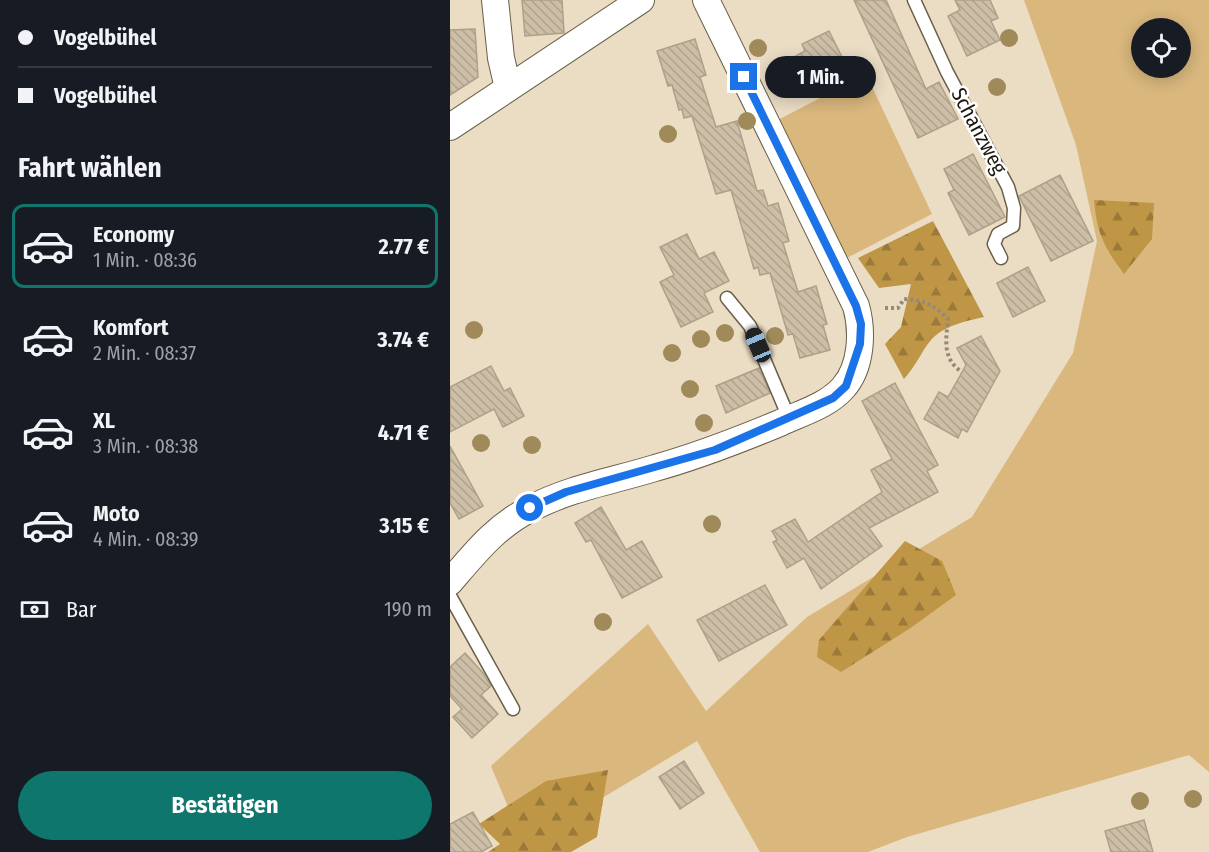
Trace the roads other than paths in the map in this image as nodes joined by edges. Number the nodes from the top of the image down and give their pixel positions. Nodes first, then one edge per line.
1 (495, 0) edge
2 (641, 0) edge
3 (706, 0) edge
4 (914, 0) edge
5 (508, 88) junction
6 (450, 127) edge
7 (1001, 258) dead end
8 (727, 298) dead end
9 (789, 418) junction
10 (450, 582) edge
11 (450, 596) edge
12 (513, 709) dead end

1 - 5 street
2 - 5 street
3 - 9 street
4 - 7 lane, Schanzweg
5 - 6 street
8 - 9 lane
9 - 10 street
11 - 12 lane

